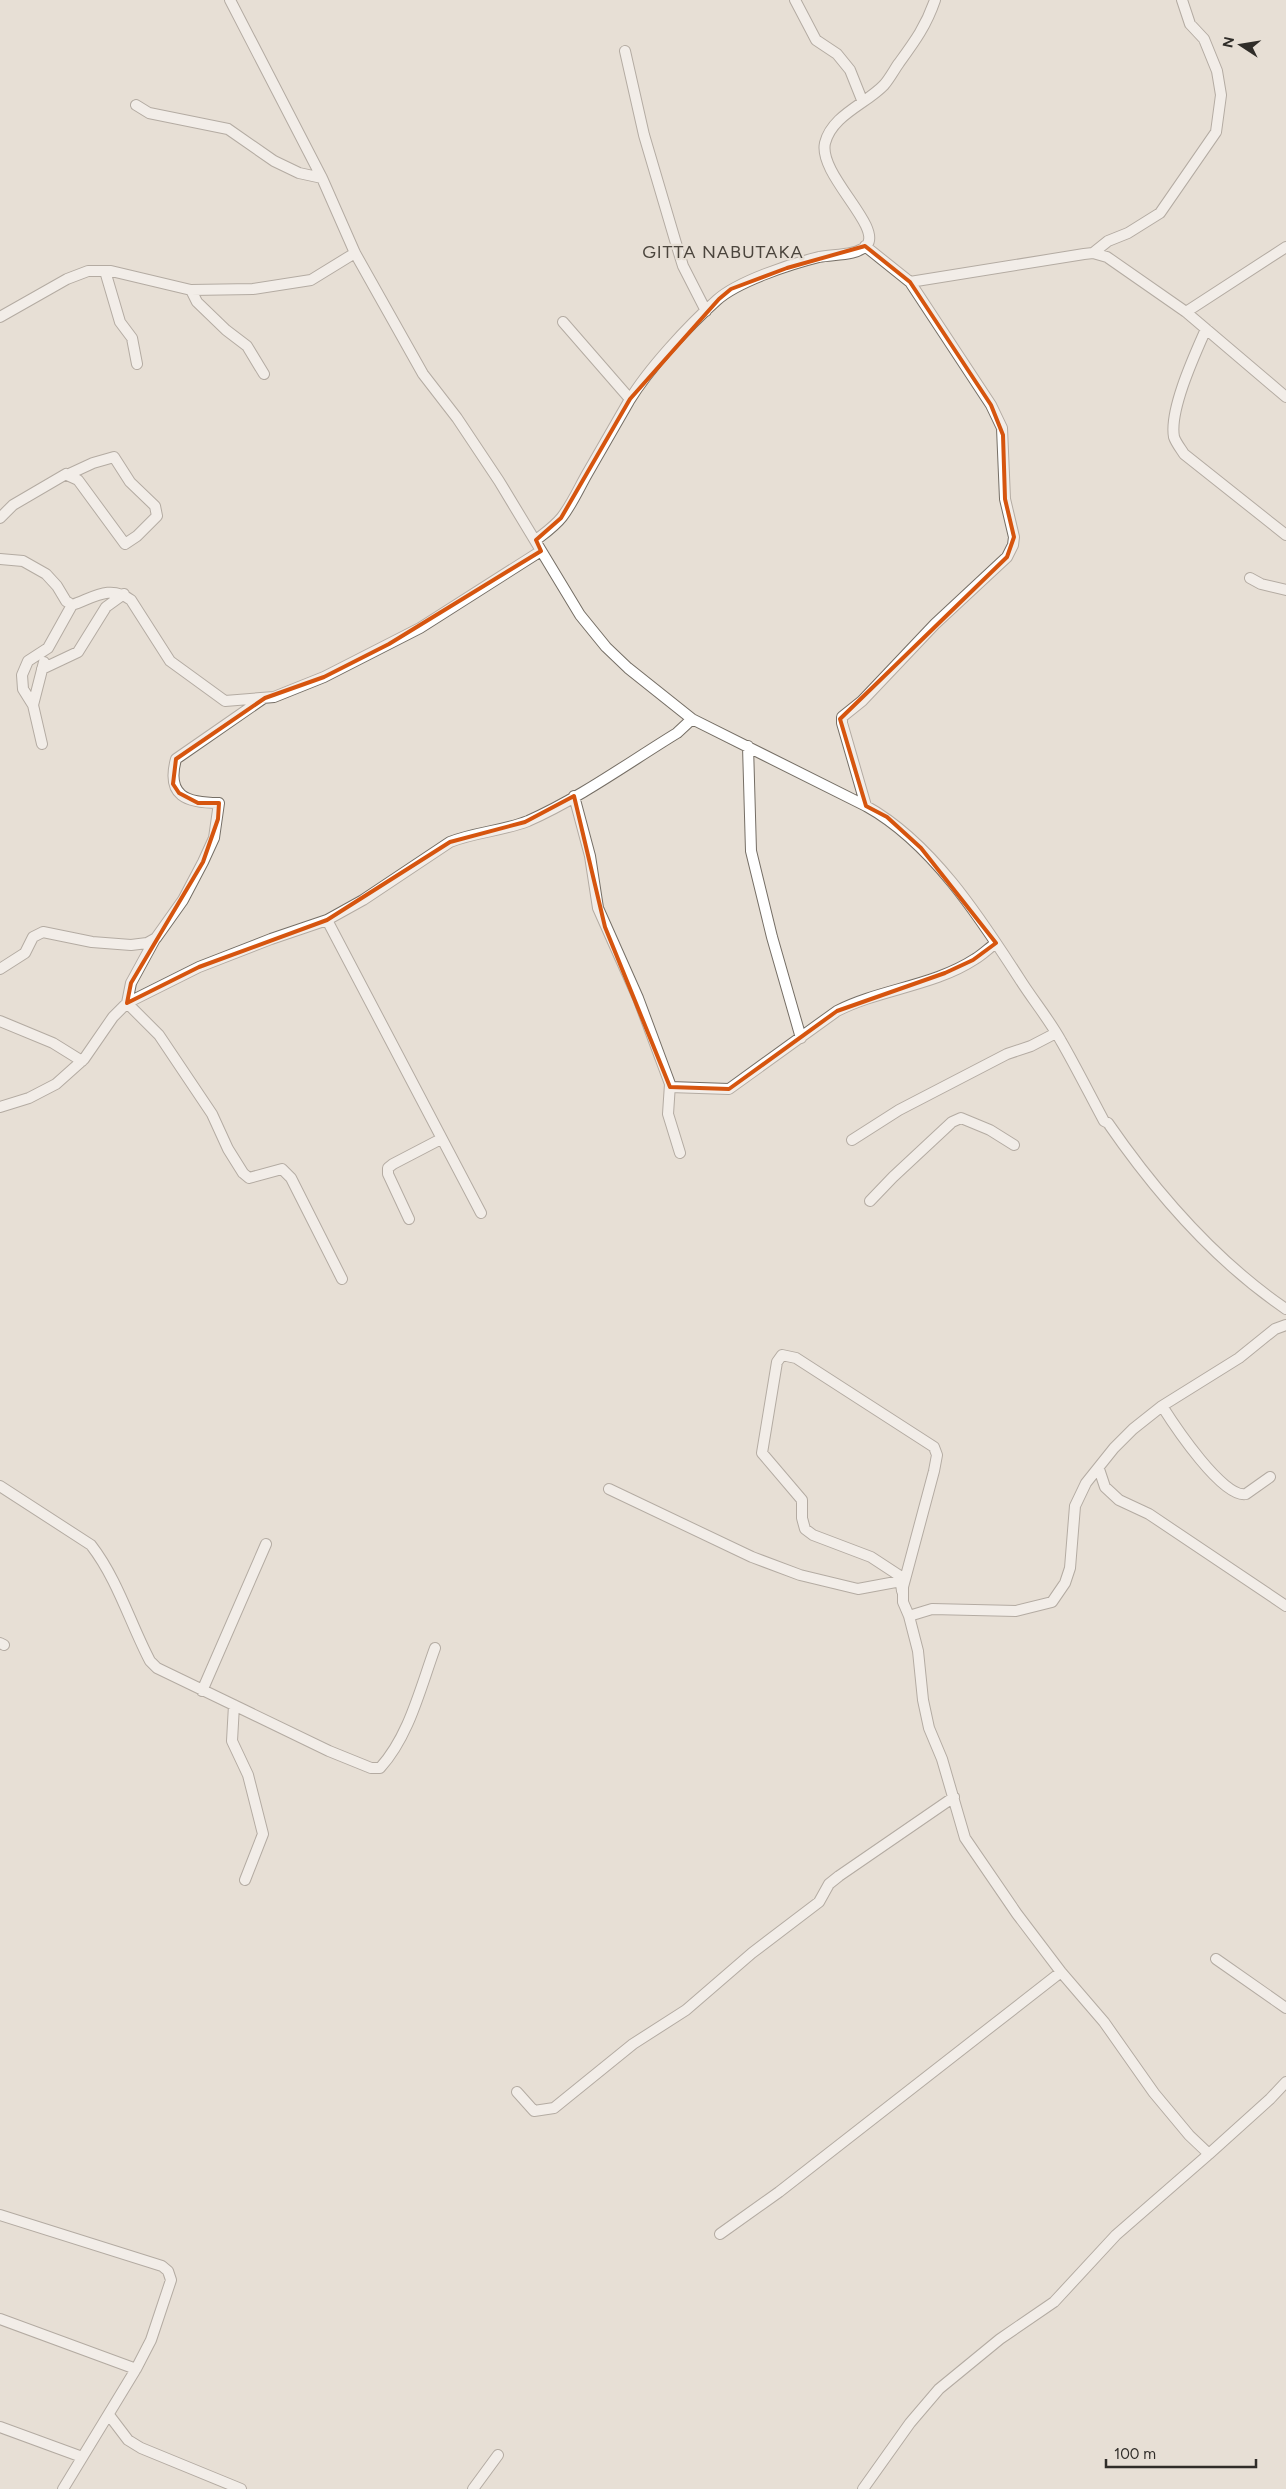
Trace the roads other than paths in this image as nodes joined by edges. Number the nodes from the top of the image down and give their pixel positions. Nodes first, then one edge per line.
1 (230, 0) edge
2 (795, 0) edge
3 (935, 0) edge
4 (1182, 0) edge
5 (625, 51) dead end
6 (862, 100) junction
7 (136, 105) dead end
8 (322, 178) junction
9 (865, 246) junction
10 (1286, 247) edge
11 (356, 252) junction
12 (1093, 253) junction
13 (104, 271) junction
14 (910, 282) junction
15 (191, 290) junction
16 (706, 311) junction
17 (1186, 312) junction
18 (0, 317) edge
19 (563, 322) dead end
20 (1206, 329) junction
21 (138, 364) dead end
22 (264, 374) dead end
23 (1286, 397) edge
24 (630, 399) junction
25 (67, 475) junction
26 (0, 518) edge
27 (1286, 535) edge
28 (536, 540) junction
29 (542, 551) junction
30 (0, 558) edge
31 (1250, 578) dead end
32 (1286, 590) edge
33 (124, 594) junction
34 (72, 605) junction
35 (48, 648) junction
36 (42, 669) junction
37 (265, 698) junction
38 (225, 701) junction
39 (33, 705) junction
40 (236, 718) junction
41 (692, 719) junction
42 (42, 744) dead end
43 (748, 746) junction
44 (574, 796) junction
45 (866, 806) junction
46 (327, 920) junction
47 (156, 938) junction
48 (996, 943) junction
49 (0, 969) edge
50 (127, 1003) junction
51 (0, 1021) edge
52 (1056, 1033) junction
53 (801, 1038) junction
54 (82, 1061) junction
55 (670, 1086) junction
56 (0, 1107) edge
57 (442, 1138) junction
58 (852, 1140) dead end
59 (1014, 1145) dead end
60 (680, 1153) dead end
61 (870, 1201) dead end
62 (481, 1213) dead end
63 (408, 1219) dead end
64 (342, 1279) dead end
65 (1286, 1309) edge
66 (1286, 1325) edge
67 (1162, 1406) junction
68 (1099, 1469) junction
69 (1270, 1478) dead end
70 (0, 1486) edge
71 (609, 1488) dead end
72 (266, 1544) dead end
73 (901, 1586) junction
74 (1286, 1606) edge
75 (909, 1616) junction
76 (435, 1648) dead end
77 (202, 1691) junction
78 (234, 1705) junction
79 (954, 1797) junction
80 (245, 1880) dead end
81 (1216, 1959) dead end
82 (1061, 1972) junction
83 (1286, 2008) edge
84 (1286, 2082) edge
85 (517, 2092) dead end
86 (1209, 2154) junction
87 (0, 2215) edge
88 (720, 2234) dead end
89 (0, 2319) edge
90 (136, 2369) junction
91 (109, 2415) junction
92 (0, 2426) edge
93 (498, 2455) dead end
94 (82, 2457) junction
95 (63, 2489) edge
96 (241, 2489) edge
97 (473, 2489) edge
98 (863, 2489) edge

1 - 8 street
2 - 6 street
3 - 6 street
4 - 12 street
5 - 16 street
6 - 9 street
7 - 8 street
8 - 11 street
9 - 14 street
9 - 16 street
10 - 17 street
11 - 15 street
11 - 28 street
12 - 14 street
12 - 17 street
13 - 15 street
13 - 18 street
13 - 21 street
14 - 45 street
15 - 22 street
16 - 24 street
17 - 20 street
19 - 24 street
20 - 23 street
20 - 27 street
24 - 28 street
25 - 25 street
25 - 26 street
28 - 29 street
29 - 37 street
29 - 41 street
30 - 34 street
31 - 32 street
33 - 34 street
33 - 36 street
33 - 38 street
34 - 35 street
35 - 36 street
35 - 39 street
36 - 39 street
37 - 38 street
37 - 40 street
38 - 40 street
39 - 42 street
40 - 47 street
41 - 43 street
41 - 44 street
43 - 45 street
43 - 53 street
44 - 46 street
44 - 55 street
45 - 48 street
46 - 50 street
46 - 57 street
47 - 49 street
47 - 50 street
48 - 52 street
48 - 53 street
50 - 54 street
50 - 64 street
51 - 54 street
52 - 58 street
52 - 65 street
53 - 55 street
54 - 56 street
55 - 60 street
57 - 62 street
57 - 63 street
59 - 61 street
66 - 67 street
67 - 68 street
67 - 69 street
68 - 74 street
68 - 75 street
70 - 77 street
71 - 73 street
72 - 77 street
73 - 73 street
73 - 75 street
75 - 79 street
76 - 78 street
77 - 78 street
78 - 80 street
79 - 82 street
79 - 85 street
81 - 83 street
82 - 86 street
82 - 88 street
84 - 86 street
86 - 98 street
87 - 90 street
89 - 90 street
90 - 91 street
91 - 94 street
91 - 96 street
92 - 94 street
93 - 97 street
94 - 95 street

